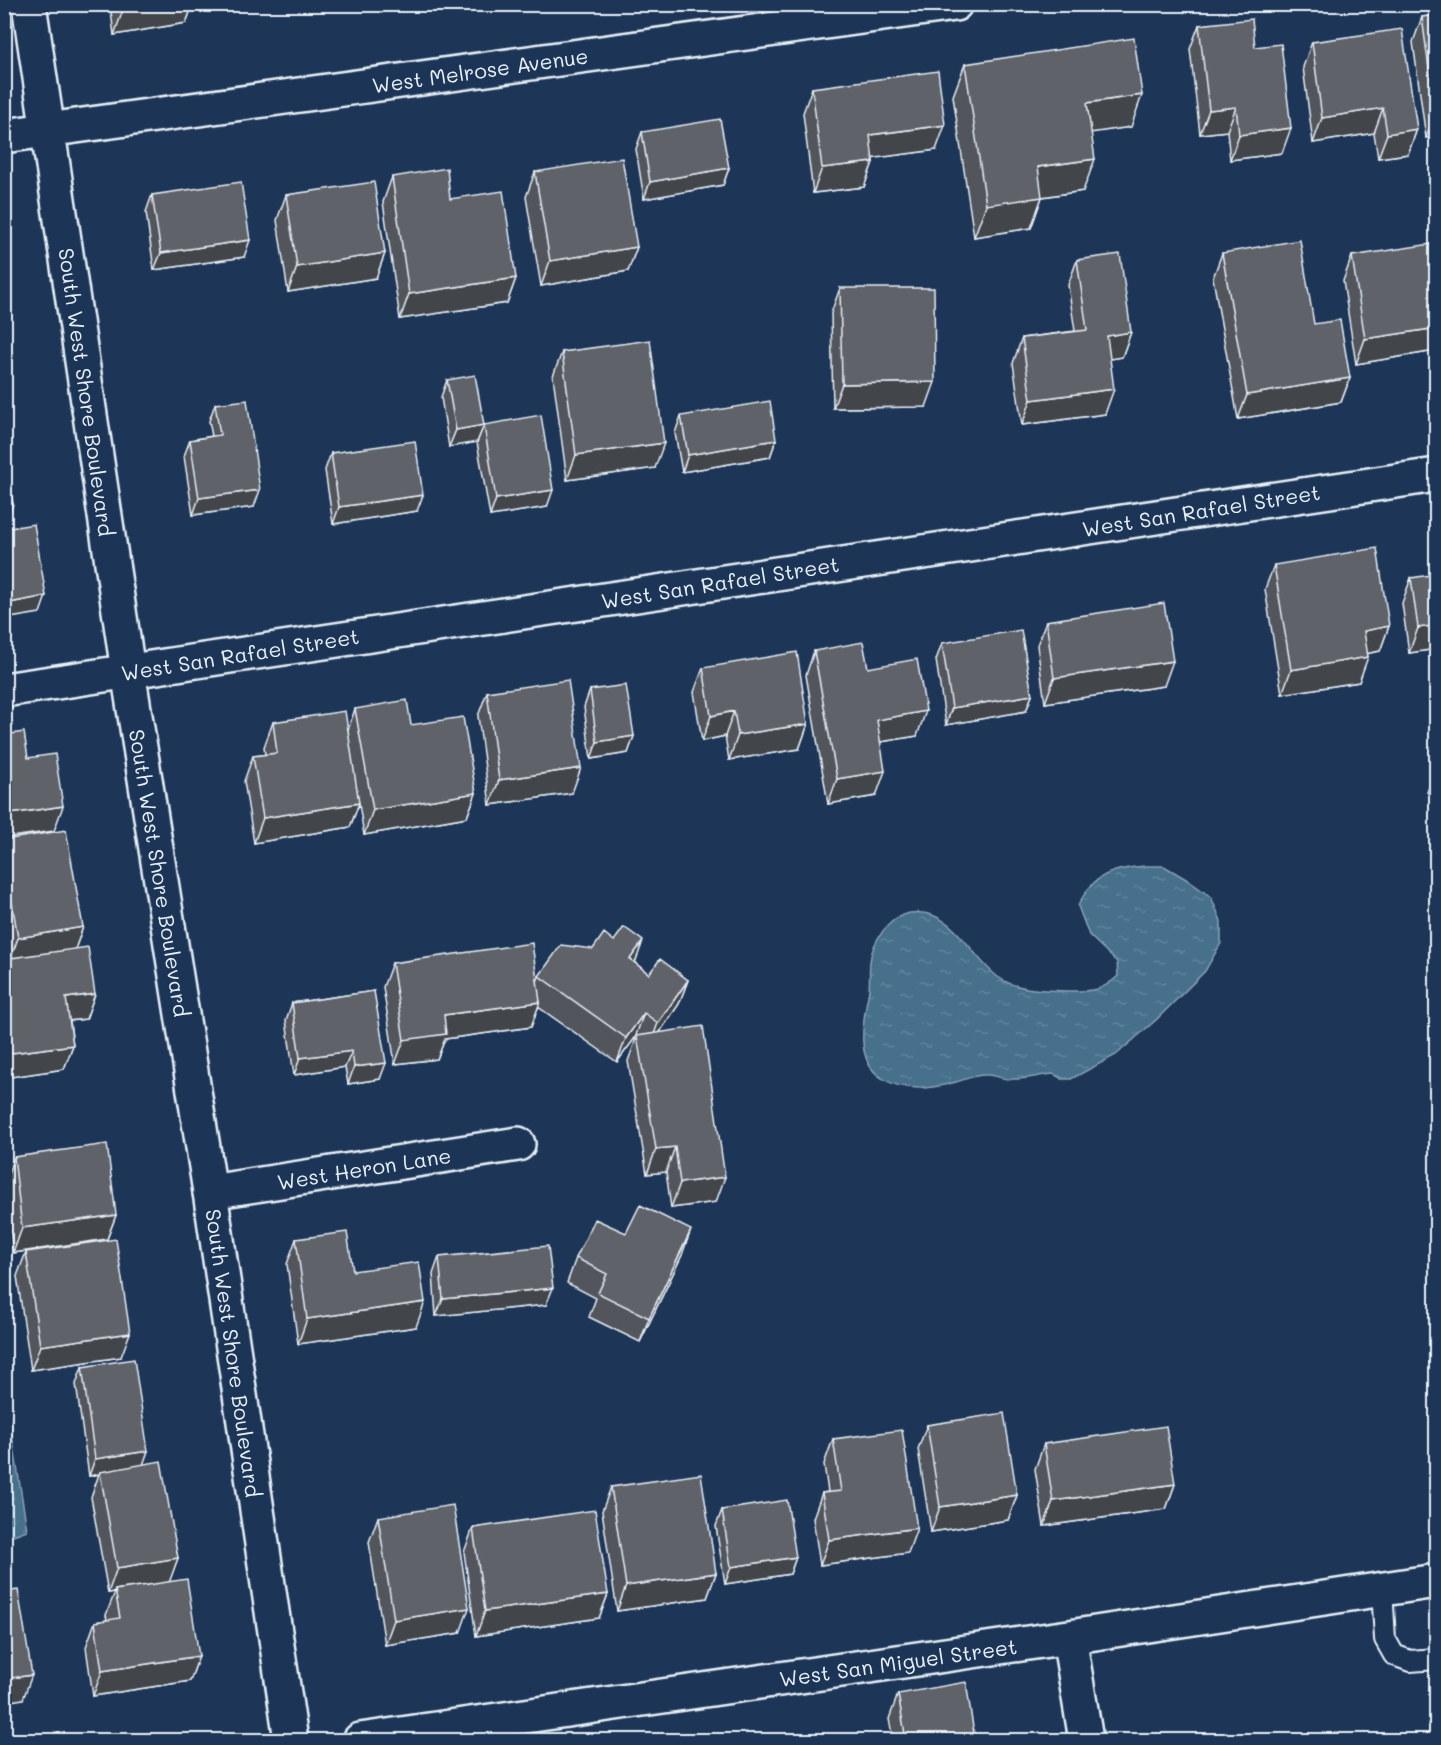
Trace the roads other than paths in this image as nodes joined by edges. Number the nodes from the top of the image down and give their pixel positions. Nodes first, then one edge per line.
1 (29, 4) edge
2 (955, 4) edge
3 (48, 129) junction
4 (4, 136) edge
5 (1437, 475) edge
6 (128, 671) junction
7 (4, 690) edge
8 (518, 1144) dead end
9 (210, 1192) junction
10 (1437, 1581) edge
11 (1382, 1589) junction
12 (1069, 1637) junction
13 (1437, 1659) edge
14 (291, 1740) edge
15 (360, 1740) edge
16 (1086, 1740) edge

1 - 3 street, South West Shore Boulevard
2 - 3 street, West Melrose Avenue
3 - 4 street, West Melrose Avenue
3 - 6 street, South West Shore Boulevard
5 - 6 street, West San Rafael Street
6 - 7 street, West San Rafael Street
6 - 9 street, South West Shore Boulevard
8 - 9 street, West Heron Lane
9 - 14 street, South West Shore Boulevard
10 - 11 street, West San Miguel Street
11 - 12 street, West San Miguel Street
11 - 13 lane
12 - 15 street, West San Miguel Street
12 - 16 street

